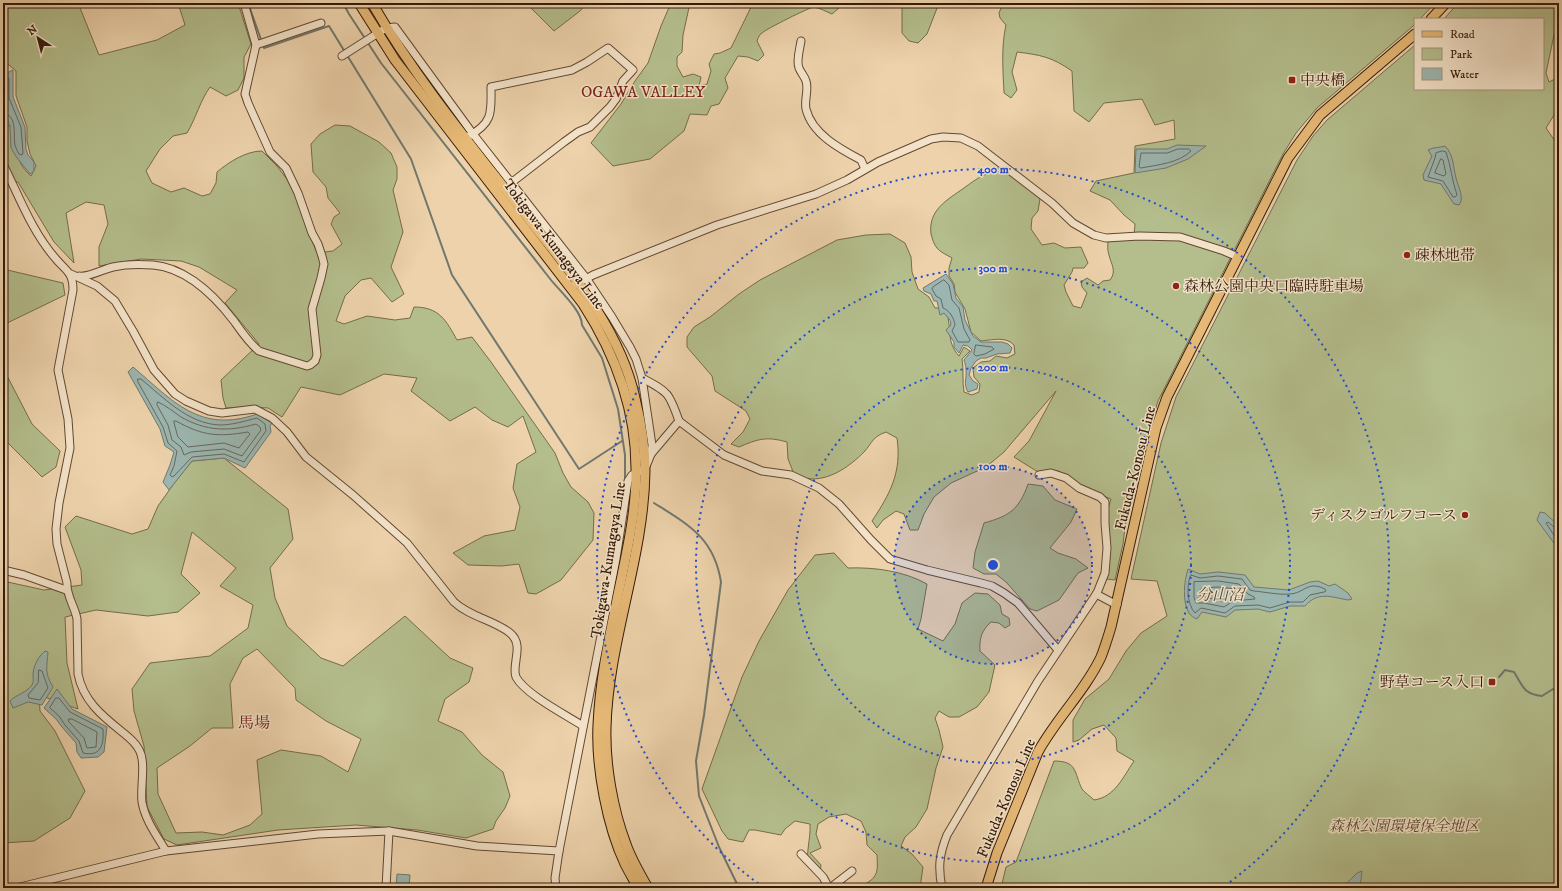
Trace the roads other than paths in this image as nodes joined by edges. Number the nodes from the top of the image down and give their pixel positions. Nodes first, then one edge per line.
1 (244, 3) edge
2 (359, 3) edge
3 (372, 3) edge
4 (1446, 3) edge
5 (1432, 18) edge
6 (321, 23) dead end
7 (386, 28) junction
8 (377, 34) junction
9 (1414, 35) edge
10 (801, 41) dead end
11 (256, 45) junction
12 (342, 56) dead end
13 (469, 136) junction
14 (3, 164) edge
15 (864, 169) junction
16 (511, 183) junction
17 (1238, 257) junction
18 (71, 274) junction
19 (578, 282) junction
20 (642, 378) junction
21 (679, 421) junction
22 (651, 454) junction
23 (639, 471) junction
24 (1039, 475) dead end
25 (640, 482) junction
26 (3, 570) edge
27 (66, 590) junction
28 (1096, 594) junction
29 (1117, 605) junction
30 (1058, 650) junction
31 (583, 726) junction
32 (389, 831) junction
33 (166, 851) junction
34 (560, 851) junction
35 (801, 854) dead end
36 (852, 871) dead end
37 (16, 888) edge
38 (386, 888) edge
39 (556, 888) edge
40 (638, 888) edge
41 (648, 888) edge
42 (830, 888) edge
43 (942, 888) edge
44 (986, 888) edge

1 - 11 street
2 - 8 main road, Tokigawa-Kumagaya Line
3 - 7 main road, Tokigawa-Kumagaya Line
4 - 5 main road
6 - 11 street
7 - 8 street
7 - 13 main road, Tokigawa-Kumagaya Line
8 - 12 street
8 - 19 main road, Tokigawa-Kumagaya Line
9 - 17 main road, Fukuda-Konosu Line
10 - 15 street
11 - 18 street
13 - 16 street
13 - 16 street
13 - 19 main road, Tokigawa-Kumagaya Line
14 - 18 street
15 - 17 street
15 - 19 street
16 - 19 street
17 - 29 main road, Fukuda-Konosu Line
18 - 27 street
18 - 31 street
19 - 20 street
19 - 23 main road, Tokigawa-Kumagaya Line
20 - 21 street
20 - 22 street
21 - 22 street
21 - 30 street
22 - 23 street
23 - 25 main road, Tokigawa-Kumagaya Line
23 - 31 street
24 - 28 street
25 - 40 main road, Tokigawa-Kumagaya Line
25 - 41 main road, Tokigawa-Kumagaya Line
26 - 27 street
27 - 33 street
28 - 29 street
28 - 30 street
29 - 44 main road, Fukuda-Konosu Line
30 - 43 street
31 - 34 street
32 - 33 street
32 - 34 street
32 - 38 street
33 - 37 street
34 - 39 street
35 - 42 street
36 - 42 street

